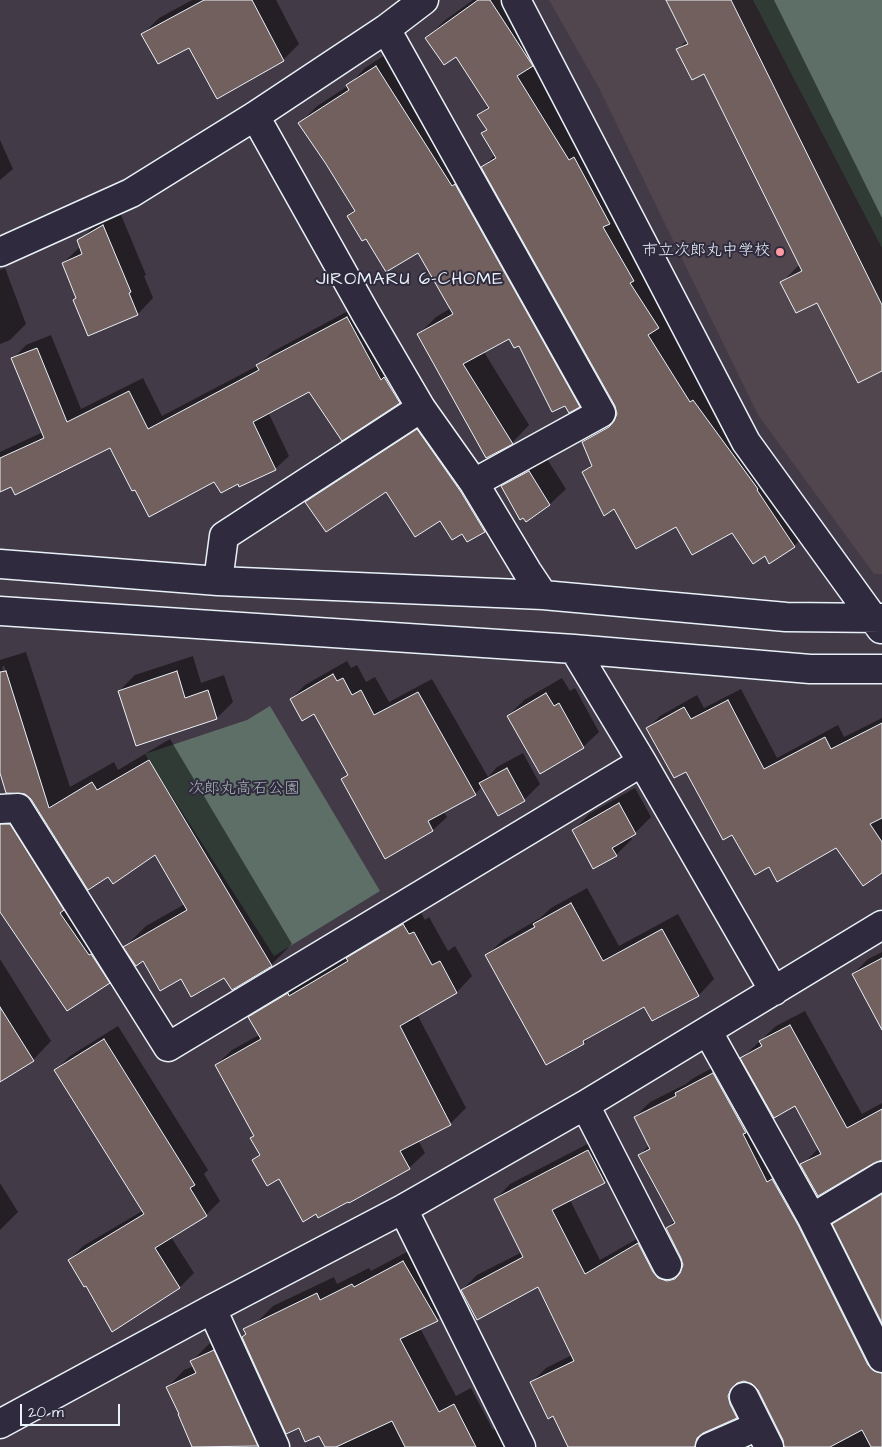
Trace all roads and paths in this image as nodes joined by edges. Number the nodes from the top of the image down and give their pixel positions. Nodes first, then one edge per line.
1 (424, 0) edge
2 (516, 0) edge
3 (386, 29) junction
4 (255, 116) junction
5 (0, 252) edge
6 (421, 408) junction
7 (474, 483) junction
8 (0, 564) edge
9 (218, 581) junction
10 (543, 595) junction
11 (0, 611) edge
12 (879, 622) edge
13 (574, 649) junction
14 (882, 669) edge
15 (642, 762) junction
16 (0, 809) edge
17 (882, 925) edge
18 (774, 991) junction
19 (708, 1032) junction
20 (585, 1105) junction
21 (882, 1176) edge
22 (403, 1209) junction
23 (812, 1218) junction
24 (667, 1266) dead end
25 (212, 1309) junction
26 (882, 1358) edge
27 (744, 1397) dead end
28 (0, 1424) edge
29 (764, 1437) edge
30 (275, 1447) edge
31 (521, 1447) edge
32 (710, 1447) edge

1 - 3 street
2 - 12 street
3 - 4 street
3 - 7 street
4 - 5 street
4 - 6 street
6 - 7 street
6 - 9 street
7 - 10 street
8 - 9 street
9 - 10 street
10 - 12 street
11 - 13 street
13 - 14 street
13 - 15 street
15 - 16 street
15 - 18 street
17 - 18 street
18 - 19 street
19 - 20 street
19 - 23 street
20 - 22 street
20 - 24 street
21 - 23 street
22 - 25 street
22 - 31 street
23 - 26 street
25 - 28 street
25 - 30 street
27 - 29 street
29 - 32 street

